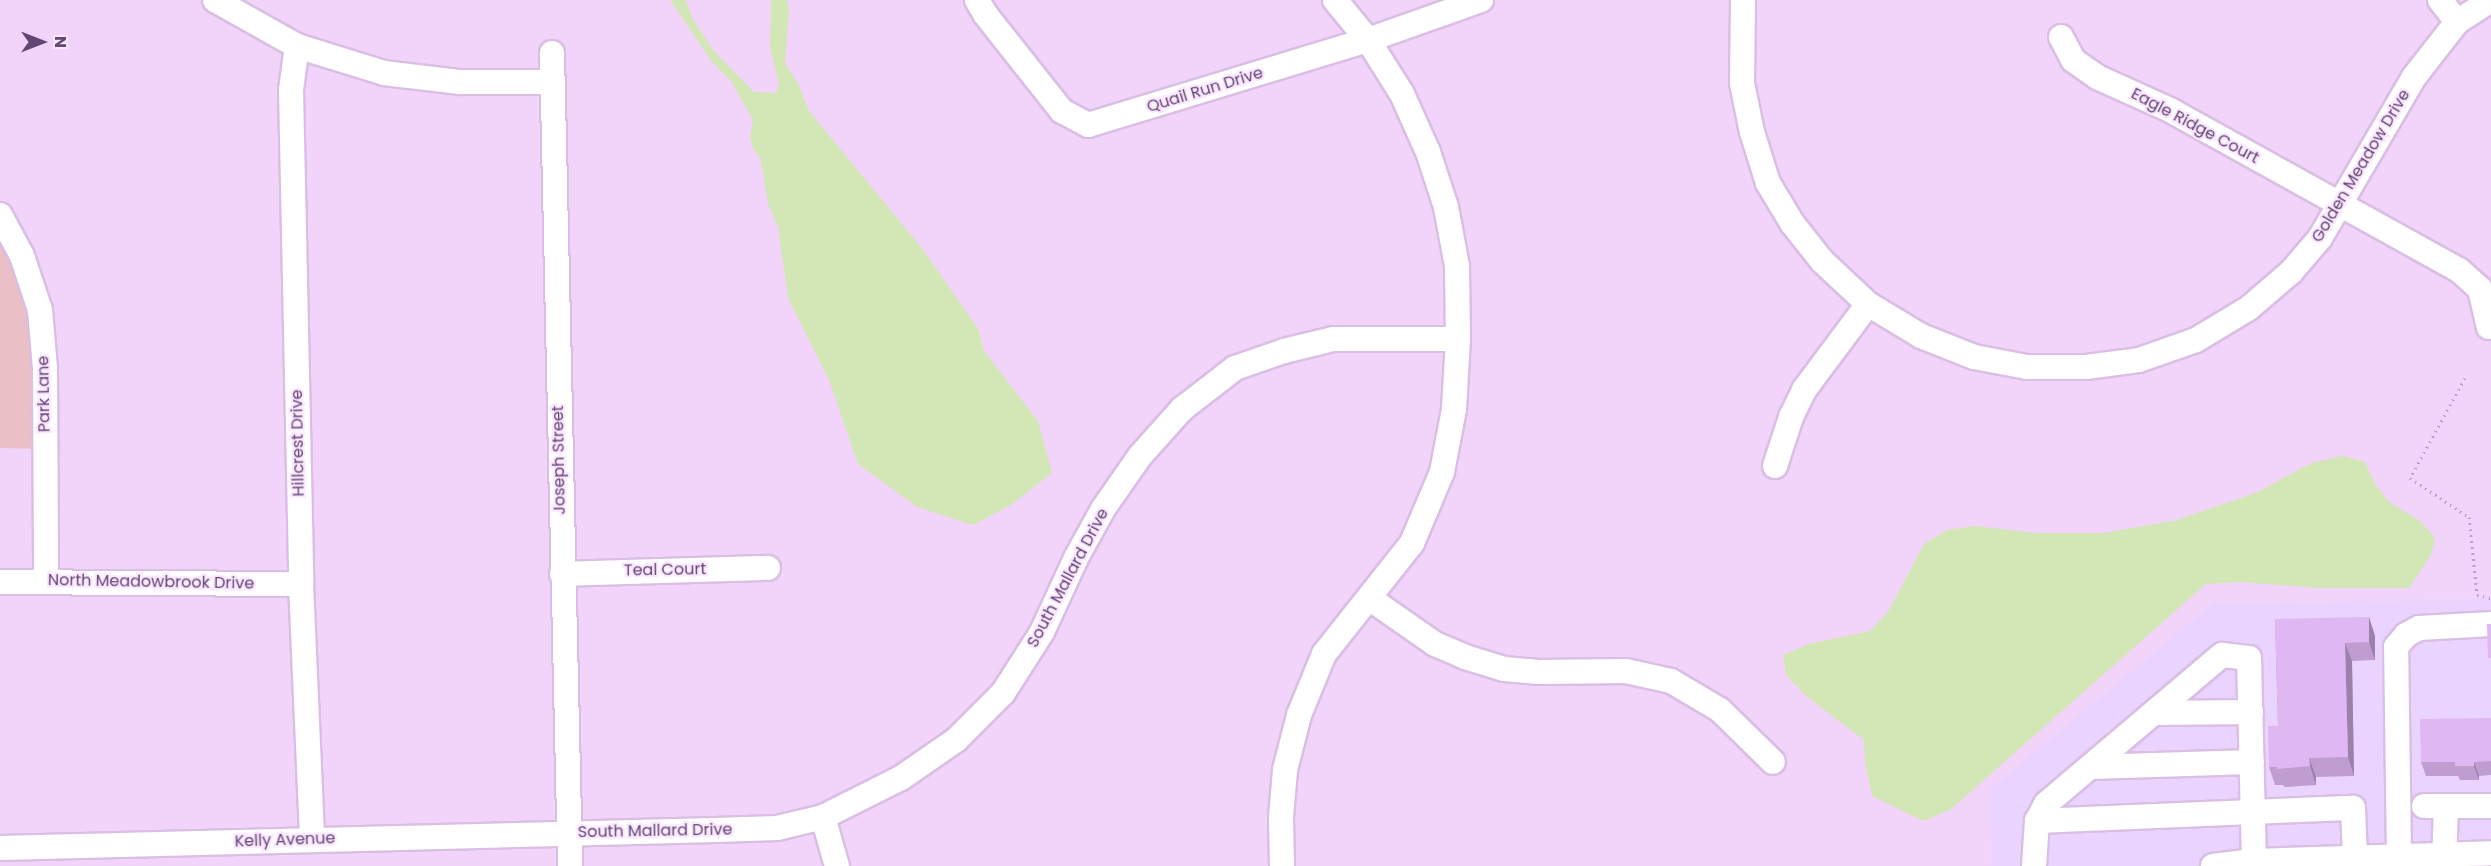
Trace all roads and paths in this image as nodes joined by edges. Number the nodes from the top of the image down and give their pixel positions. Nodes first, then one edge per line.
1 (215, 0) edge
2 (977, 0) edge
3 (1335, 0) edge
4 (1482, 0) edge
5 (1743, 0) edge
6 (2440, 0) edge
7 (2491, 0) edge
8 (2457, 22) junction
9 (2061, 37) dead end
10 (1368, 40) junction
11 (297, 46) junction
12 (552, 53) dead end
13 (552, 82) junction
14 (2340, 205) junction
15 (0, 215) edge
16 (1868, 304) junction
17 (2489, 327) dead end
18 (1458, 339) junction
19 (2465, 378) dead end
20 (1775, 466) dead end
21 (768, 568) dead end
22 (562, 574) junction
23 (46, 581) junction
24 (0, 582) edge
25 (302, 584) junction
26 (1369, 598) junction
27 (2491, 598) edge
28 (2491, 624) edge
29 (2251, 712) junction
30 (2154, 713) junction
31 (1773, 762) dead end
32 (2252, 762) junction
33 (2090, 767) junction
34 (2491, 806) edge
35 (2253, 813) junction
36 (823, 817) junction
37 (2037, 821) junction
38 (569, 833) junction
39 (312, 840) junction
40 (0, 848) edge
41 (2491, 853) edge
42 (2399, 856) junction
43 (34, 857) edge
44 (2355, 858) junction
45 (2254, 861) junction
46 (2443, 861) edge
47 (570, 866) edge
48 (837, 866) edge
49 (1282, 866) edge
50 (2034, 866) edge
51 (2213, 866) edge

1 - 11 street
2 - 10 street, Quail Run Drive
3 - 10 street
4 - 10 street, Quail Run Drive
5 - 16 street, Golden Meadow Drive
6 - 8 street
7 - 8 street, Golden Meadow Drive
8 - 14 street, Golden Meadow Drive
9 - 14 street, Eagle Ridge Court
10 - 18 street
11 - 13 street
11 - 25 street, Hillcrest Drive
12 - 13 street, Joseph Street
13 - 22 street, Joseph Street
14 - 16 street, Golden Meadow Drive
14 - 17 street, Eagle Ridge Court
15 - 23 street, Park Lane
16 - 20 street
18 - 26 street
18 - 36 street, South Mallard Drive
19 - 27 path
21 - 22 street, Teal Court
22 - 38 street, Joseph Street
23 - 24 street, North Meadowbrook Drive
23 - 25 street, North Meadowbrook Drive
25 - 39 street, Hillcrest Drive
26 - 31 street
26 - 49 street
28 - 42 street
29 - 30 street
29 - 30 street
29 - 32 street
30 - 33 street
32 - 33 street
32 - 35 street
33 - 37 street
34 - 46 street
35 - 37 street
35 - 44 street
35 - 45 street
36 - 38 street, South Mallard Drive
36 - 48 street
37 - 50 street
38 - 39 street, Kelly Avenue
38 - 47 street, Joseph Street
39 - 43 street, Kelly Avenue
40 - 43 street, Kelly Avenue
41 - 46 street
42 - 44 street
42 - 46 street
44 - 45 street
45 - 51 street

